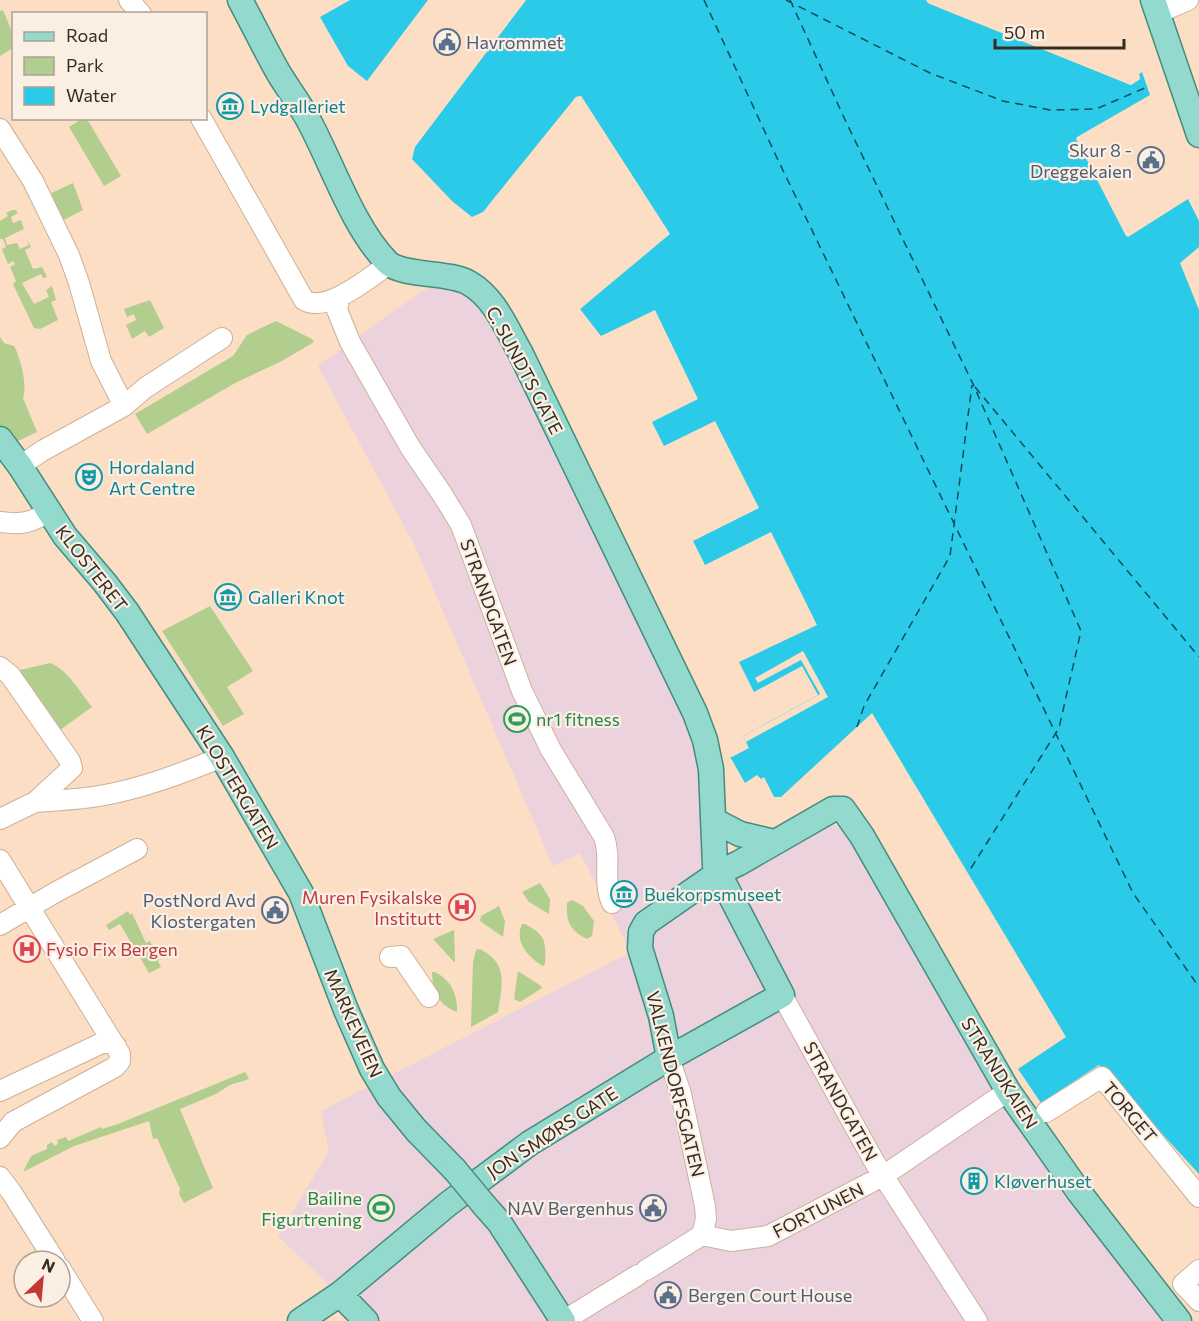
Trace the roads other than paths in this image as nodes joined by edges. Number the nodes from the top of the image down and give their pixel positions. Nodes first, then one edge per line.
1 (129, 0) edge
2 (240, 0) edge
3 (1188, 0) edge
4 (1155, 6) edge
5 (139, 12) edge
6 (202, 120) edge
7 (0, 129) edge
8 (1199, 135) edge
9 (389, 264) junction
10 (338, 303) junction
11 (222, 338) dead end
12 (124, 406) junction
13 (0, 439) edge
14 (21, 466) junction
15 (49, 511) junction
16 (0, 522) edge
17 (135, 625) joint
18 (0, 667) edge
19 (222, 757) junction
20 (34, 802) junction
21 (0, 819) edge
22 (713, 820) junction
23 (774, 842) junction
24 (136, 849) dead end
25 (0, 860) edge
26 (718, 873) junction
27 (612, 903) dead end
28 (30, 908) junction
29 (0, 925) edge
30 (390, 957) dead end
31 (326, 958) joint
32 (782, 995) junction
33 (429, 997) dead end
34 (118, 1050) junction
35 (669, 1059) junction
36 (0, 1091) edge
37 (1008, 1091) junction
38 (1046, 1112) dead end
39 (0, 1138) edge
40 (883, 1176) junction
41 (0, 1177) edge
42 (1199, 1197) edge
43 (702, 1235) junction
44 (47, 1249) edge
45 (1199, 1270) edge
46 (72, 1287) edge
47 (340, 1294) junction
48 (1199, 1301) edge
49 (93, 1321) edge
50 (300, 1321) edge
51 (366, 1321) edge
52 (563, 1321) edge
53 (977, 1321) edge
54 (1179, 1321) edge

1 - 5 street
2 - 9 main road
3 - 4 street
4 - 8 main road
6 - 10 street
7 - 12 street
9 - 10 street
9 - 22 main road, C. SUNDTS GATE
10 - 27 street, STRANDGATEN
11 - 12 street
12 - 14 street
13 - 14 main road, KLOSTERET
14 - 15 main road, KLOSTERET
15 - 16 street, KLOSTERET
15 - 17 main road, KLOSTERET
17 - 19 main road, KLOSTERGATEN
18 - 20 street
19 - 20 street
19 - 31 main road, KLOSTERGATEN
20 - 21 street
22 - 23 main road
22 - 26 main road, C. SUNDTS GATE
23 - 26 main road
23 - 37 main road, STRANDKAIEN
24 - 28 street
25 - 28 street
26 - 32 main road, STRANDGATEN
26 - 35 main road, VALKENDORFSGATEN
28 - 29 street
28 - 34 street
30 - 33 street
31 - 52 main road, MARKEVEIEN, bridge
32 - 35 main road, JON SMØRS GATE
32 - 40 street, STRANDGATEN
34 - 36 street
34 - 39 street
35 - 43 street, VALKENDORFSGATEN
35 - 47 main road, JON SMØRS GATE
37 - 40 street, FORTUNEN
37 - 54 main road, STRANDKAIEN
38 - 42 street, TORGET
40 - 43 street, FORTUNEN
40 - 53 street, STRANDGATEN
41 - 44 street
43 - 52 street
45 - 48 street
46 - 49 street
47 - 50 main road, JON SMØRS GATE
47 - 51 main road

